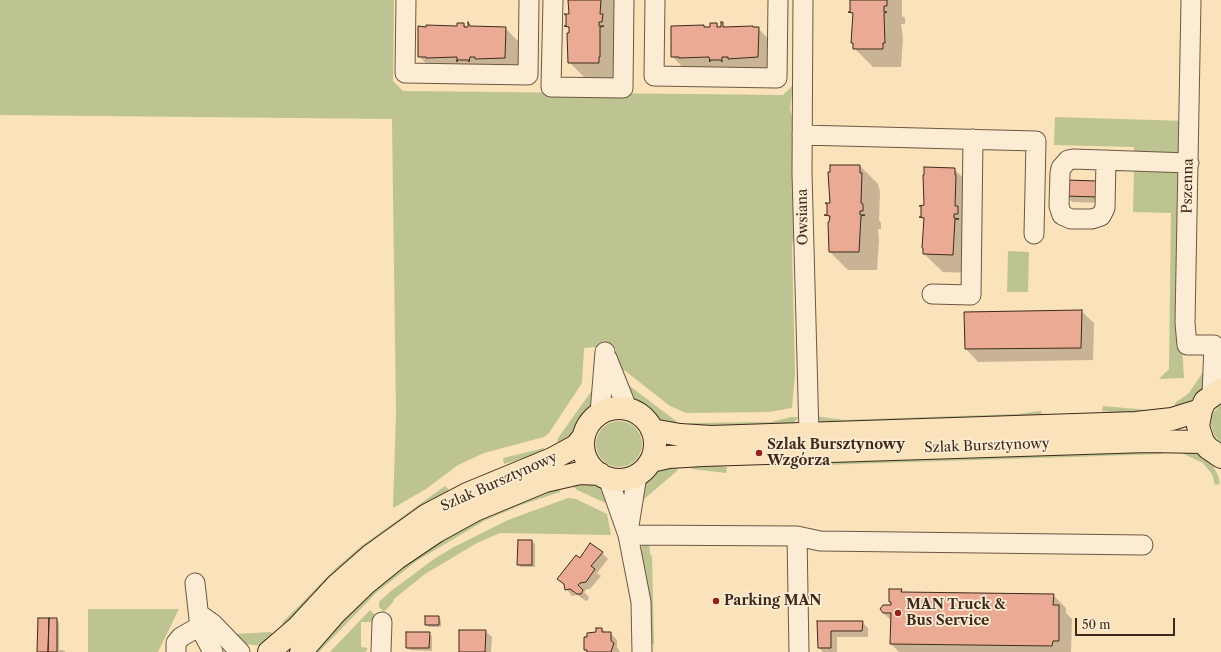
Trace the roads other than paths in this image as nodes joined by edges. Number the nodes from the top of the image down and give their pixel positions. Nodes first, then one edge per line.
1 (406, 0) edge
2 (529, 0) edge
3 (552, 0) edge
4 (624, 0) edge
5 (655, 0) edge
6 (778, 0) edge
7 (803, 0) edge
8 (1191, 0) edge
9 (802, 136) junction
10 (973, 139) junction
11 (1106, 160) dead end
12 (1189, 163) junction
13 (1034, 234) dead end
14 (932, 294) dead end
15 (1217, 350) edge
16 (1211, 398) edge
17 (627, 408) junction
18 (600, 413) junction
19 (652, 430) junction
20 (809, 434) junction
21 (584, 436) junction
22 (1203, 442) junction
23 (1221, 457) edge
24 (644, 468) junction
25 (604, 476) junction
26 (628, 535) junction
27 (797, 536) junction
28 (1143, 545) dead end
29 (196, 584) dead end
30 (203, 620) junction
31 (382, 622) dead end
32 (176, 652) edge
33 (213, 652) edge
34 (240, 652) edge
35 (269, 652) edge
36 (301, 652) edge
37 (382, 652) edge
38 (642, 652) edge
39 (799, 652) edge

1 - 2 street
3 - 4 street
5 - 6 street
7 - 9 street, Owsiana
8 - 12 street, Pszenna
9 - 10 street
9 - 20 street, Owsiana
10 - 13 street
10 - 14 street
11 - 12 street
12 - 15 street, Pszenna
15 - 16 street, Pszenna
16 - 20 main road, Szlak Bursztynowy
16 - 22 main road
17 - 18 main road
17 - 18 street
17 - 19 main road
18 - 21 main road
19 - 20 main road, Szlak Bursztynowy
19 - 24 main road
21 - 25 main road
21 - 35 main road, Szlak Bursztynowy
22 - 23 main road
22 - 24 main road, Szlak Bursztynowy
24 - 25 main road
24 - 26 street
25 - 26 street
25 - 36 main road, Szlak Bursztynowy
26 - 27 street
26 - 38 street
27 - 28 street
27 - 39 street
29 - 30 street
30 - 32 street
30 - 33 street
30 - 34 street
31 - 37 street

